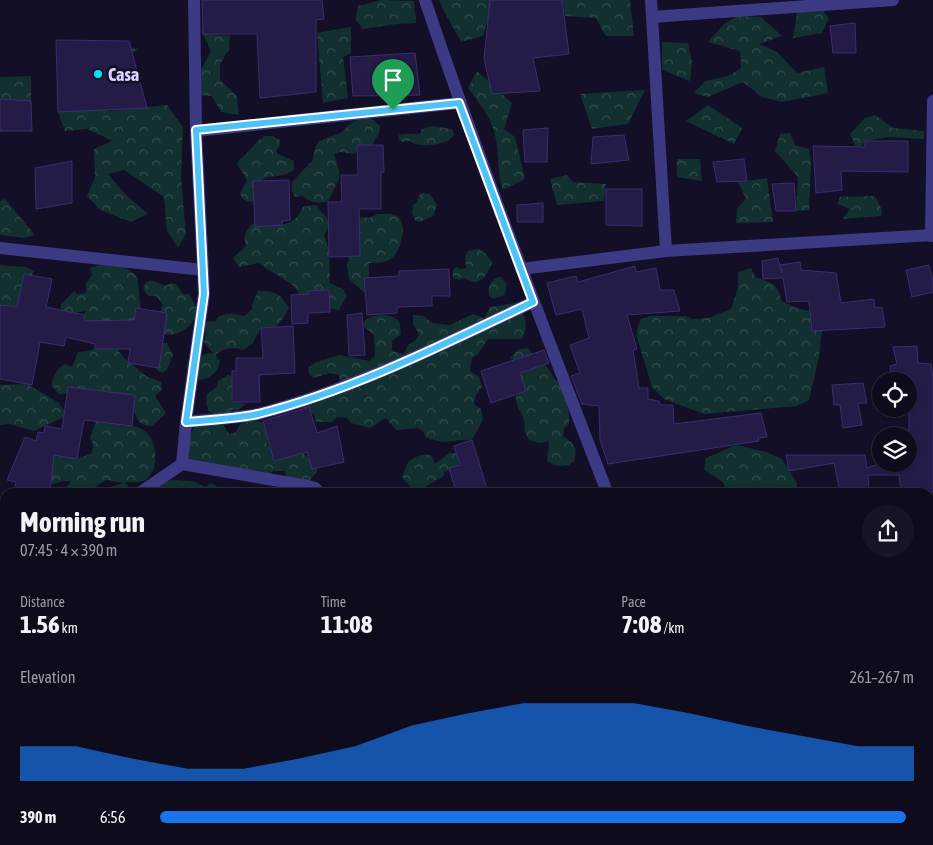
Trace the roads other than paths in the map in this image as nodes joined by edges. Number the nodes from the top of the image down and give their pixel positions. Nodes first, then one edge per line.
1 (194, 0) edge
2 (425, 0) edge
3 (651, 0) edge
4 (893, 0) edge
5 (652, 17) junction
6 (933, 101) edge
7 (459, 103) junction
8 (196, 130) junction
9 (932, 236) edge
10 (0, 248) edge
11 (666, 251) junction
12 (521, 269) junction
13 (203, 270) junction
14 (533, 302) junction
15 (186, 422) junction
16 (182, 464) junction
17 (147, 488) edge
18 (314, 488) edge
19 (605, 488) edge

1 - 8 street
2 - 7 street
3 - 5 street
4 - 5 street
5 - 11 street
6 - 9 street
7 - 8 street
7 - 12 street
8 - 13 street
9 - 11 street
10 - 13 street
11 - 12 street
12 - 14 street
13 - 15 street
14 - 15 street
14 - 19 street
15 - 16 street
16 - 17 street
16 - 18 street

